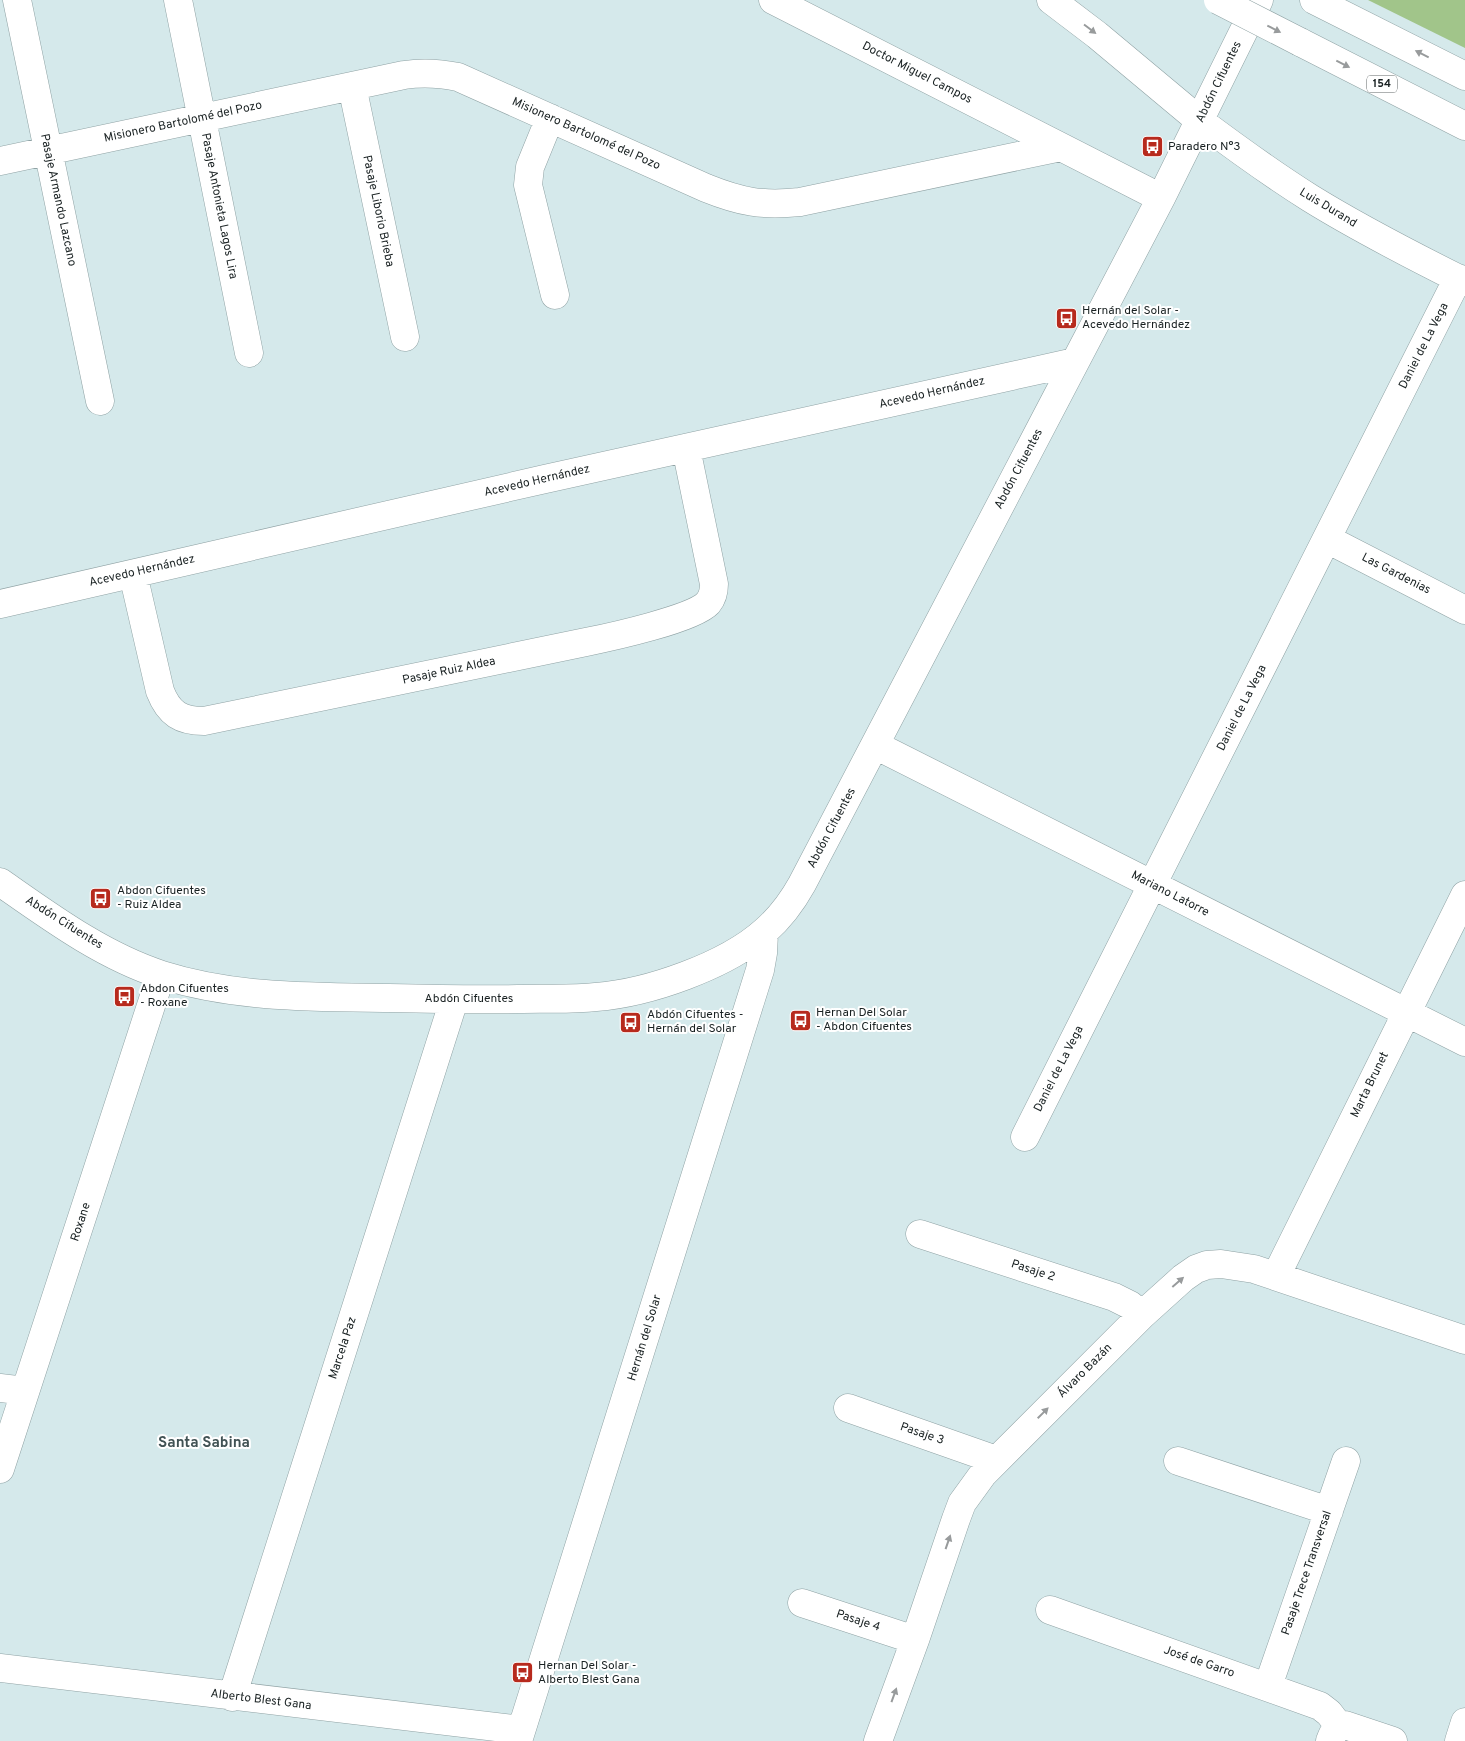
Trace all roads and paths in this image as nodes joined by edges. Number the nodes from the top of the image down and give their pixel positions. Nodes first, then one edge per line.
1 (17, 0) edge
2 (178, 0) edge
3 (773, 0) edge
4 (1050, 0) edge
5 (1218, 0) edge
6 (1259, 0) edge
7 (1316, 1) edge
8 (1465, 76) edge
9 (352, 86) junction
10 (201, 118) junction
11 (550, 118) junction
12 (1200, 121) junction
13 (1465, 126) edge
14 (1061, 147) junction
15 (48, 151) junction
16 (0, 161) edge
17 (1161, 198) junction
18 (1461, 280) edge
19 (555, 295) dead end
20 (405, 337) dead end
21 (249, 353) dead end
22 (1075, 362) junction
23 (100, 401) dead end
24 (686, 448) junction
25 (1327, 539) junction
26 (133, 574) junction
27 (0, 604) edge
28 (1465, 610) edge
29 (875, 745) junction
30 (0, 882) edge
31 (1152, 885) junction
32 (1465, 896) edge
33 (764, 933) junction
34 (161, 975) junction
35 (454, 1000) junction
36 (1406, 1013) junction
37 (1465, 1042) edge
38 (1025, 1137) dead end
39 (920, 1234) dead end
40 (1276, 1276) junction
41 (1142, 1315) junction
42 (1465, 1340) edge
43 (13, 1390) edge
44 (848, 1408) dead end
45 (996, 1460) junction
46 (1178, 1460) dead end
47 (1346, 1461) dead end
48 (0, 1469) edge
49 (1329, 1511) junction
50 (802, 1602) dead end
51 (1050, 1610) dead end
52 (915, 1640) junction
53 (0, 1668) edge
54 (1268, 1686) junction
55 (232, 1697) junction
56 (1465, 1722) edge
57 (1335, 1734) edge
58 (520, 1736) edge
59 (878, 1741) edge
60 (1393, 1741) edge
61 (1459, 1741) edge

1 - 15 main road, Pasaje Armando Lazcano
2 - 10 main road, Pasaje Antonieta Lagos Lira
3 - 14 main road, Doctor Miguel Campos
4 -> 12 main road, Luis Durand
5 -> 13 main road, 154, bridge
6 - 12 main road, Abdón Cifuentes
8 -> 7 main road
9 - 10 main road, Misionero Bartolomé del Pozo
9 - 11 main road, Misionero Bartolomé del Pozo
9 - 20 main road, Pasaje Liborio Brieba
10 - 15 main road, Misionero Bartolomé del Pozo
10 - 21 main road, Pasaje Antonieta Lagos Lira
11 - 14 main road, Misionero Bartolomé del Pozo
11 - 19 main road
12 - 17 main road, Abdón Cifuentes
12 - 18 main road, Luis Durand
14 - 17 main road
15 - 16 main road, Misionero Bartolomé del Pozo
15 - 23 main road, Pasaje Armando Lazcano
17 - 22 main road, Abdón Cifuentes
18 - 25 main road, Daniel de La Vega
22 - 24 main road, Acevedo Hernández
22 - 29 main road, Abdón Cifuentes
24 - 26 main road, Acevedo Hernández
24 - 26 main road, Pasaje Ruiz Aldea
25 - 28 main road, Las Gardenias
25 - 31 main road, Daniel de La Vega
26 - 27 main road, Acevedo Hernández
29 - 31 main road, Mariano Latorre
29 - 33 main road, Abdón Cifuentes
30 - 34 main road, Abdón Cifuentes
31 - 36 main road, Mariano Latorre
31 - 38 main road, Daniel de La Vega
32 - 36 main road, Marta Brunet
33 - 35 main road, Abdón Cifuentes
33 - 58 main road, Hernán del Solar
34 - 35 main road, Abdón Cifuentes
34 - 43 main road, Roxane
35 - 55 main road, Marcela Paz
36 - 37 main road, Mariano Latorre
36 - 40 main road, Marta Brunet
39 - 41 main road, Pasaje 2
41 -> 40 main road, Álvaro Bazán
40 - 42 main road, Álvaro Bazán
45 -> 41 main road, Álvaro Bazán
43 - 48 main road, Roxane
44 - 45 main road, Pasaje 3
52 -> 45 main road, Álvaro Bazán
46 - 49 main road
47 - 49 main road, Pasaje Trece Transversal
49 - 54 main road, Pasaje Trece Transversal
50 - 52 main road, Pasaje 4
51 - 54 main road, José de Garro
59 -> 52 main road, Álvaro Bazán
53 - 55 main road, Alberto Blest Gana
54 - 57 main road, José de Garro
55 - 58 main road, Alberto Blest Gana
56 - 61 main road
57 - 60 main road, José de Garro

